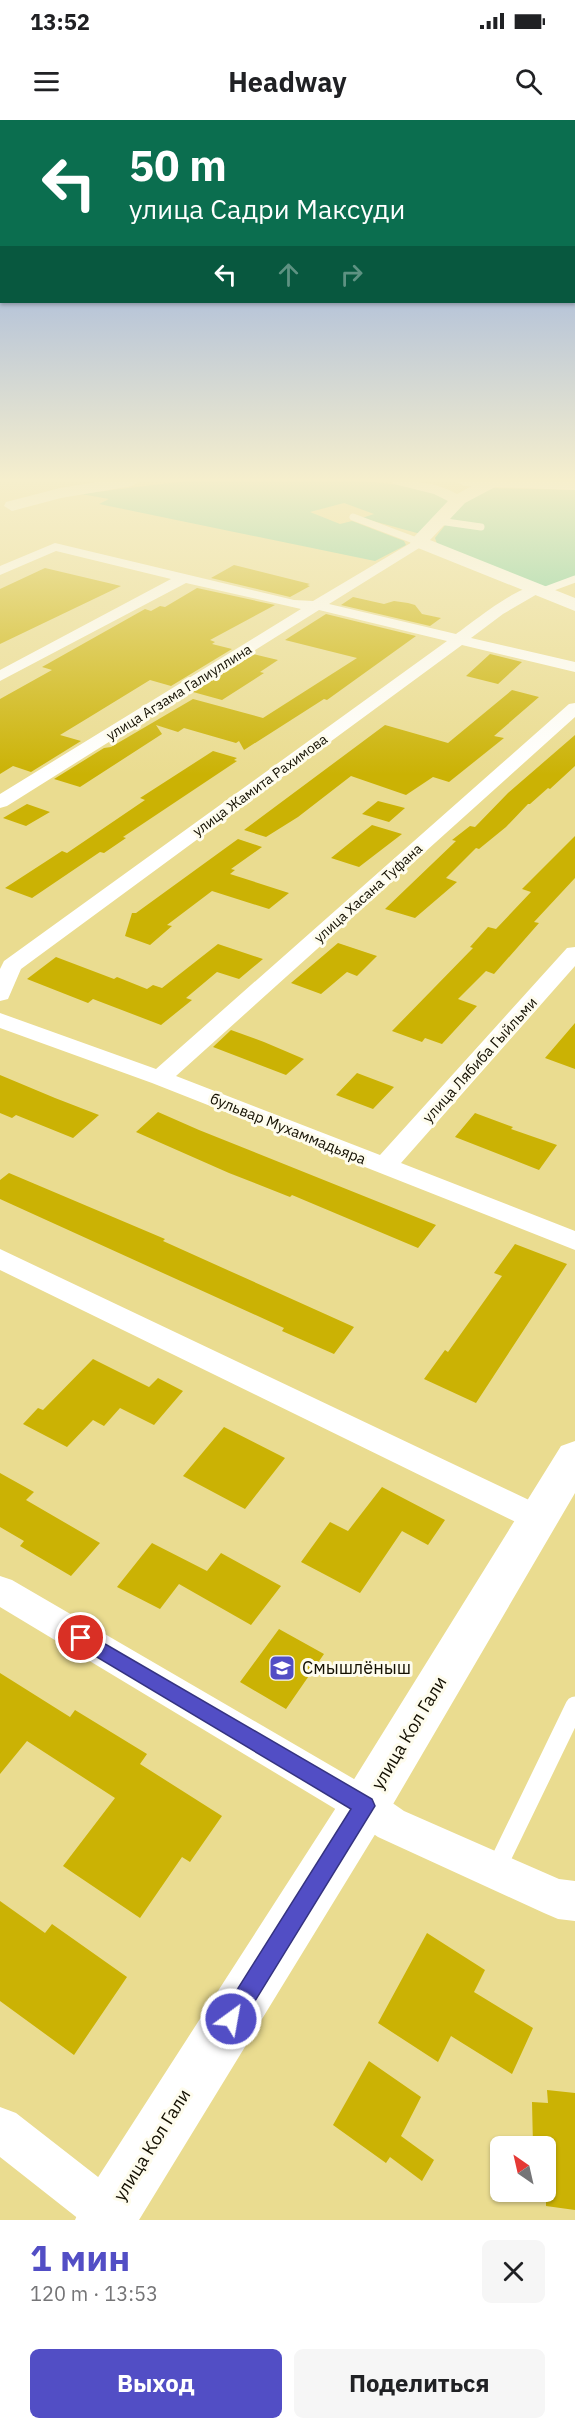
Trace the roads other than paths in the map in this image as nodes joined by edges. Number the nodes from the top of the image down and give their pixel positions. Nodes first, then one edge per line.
1 (182, 579) joint
2 (361, 579) edge
3 (508, 579) edge
4 (575, 579) edge
5 (537, 591) junction
6 (575, 605) edge
7 (319, 606) junction
8 (459, 640) junction
9 (575, 667) edge
10 (0, 676) edge
11 (575, 708) edge
12 (0, 802) edge
13 (575, 953) edge
14 (0, 994) edge
15 (0, 1020) edge
16 (160, 1078) junction
17 (384, 1167) junction
18 (575, 1241) edge
19 (0, 1259) edge
20 (575, 1457) edge
21 (539, 1519) junction
22 (0, 1590) edge
23 (575, 1706) edge
24 (365, 1806) junction
25 (495, 1869) junction
26 (575, 1901) edge
27 (0, 2129) edge
28 (107, 2217) edge

1 - 7 street
1 - 10 street
2 - 7 street, улица Агзама Галиуллина
3 - 5 street
4 - 5 lane
5 - 6 street
5 - 8 street, улица Жамита Рахимова
7 - 8 street
7 - 12 street, улица Агзама Галиуллина
8 - 9 street
8 - 14 street, улица Жамита Рахимова
11 - 16 street, улица Хасана Туфана
13 - 17 street, улица Лябиба Гыйльми
15 - 16 street, бульвар Мухаммадьяра
16 - 17 street, бульвар Мухаммадьяра
17 - 18 street, бульвар Мухаммадьяра
19 - 21 street
20 - 21 street, улица Кол Гали
21 - 24 street, улица Кол Гали
22 - 24 street
23 - 25 lane
24 - 25 street
24 - 28 street, улица Кол Гали
25 - 26 street
27 - 28 street

